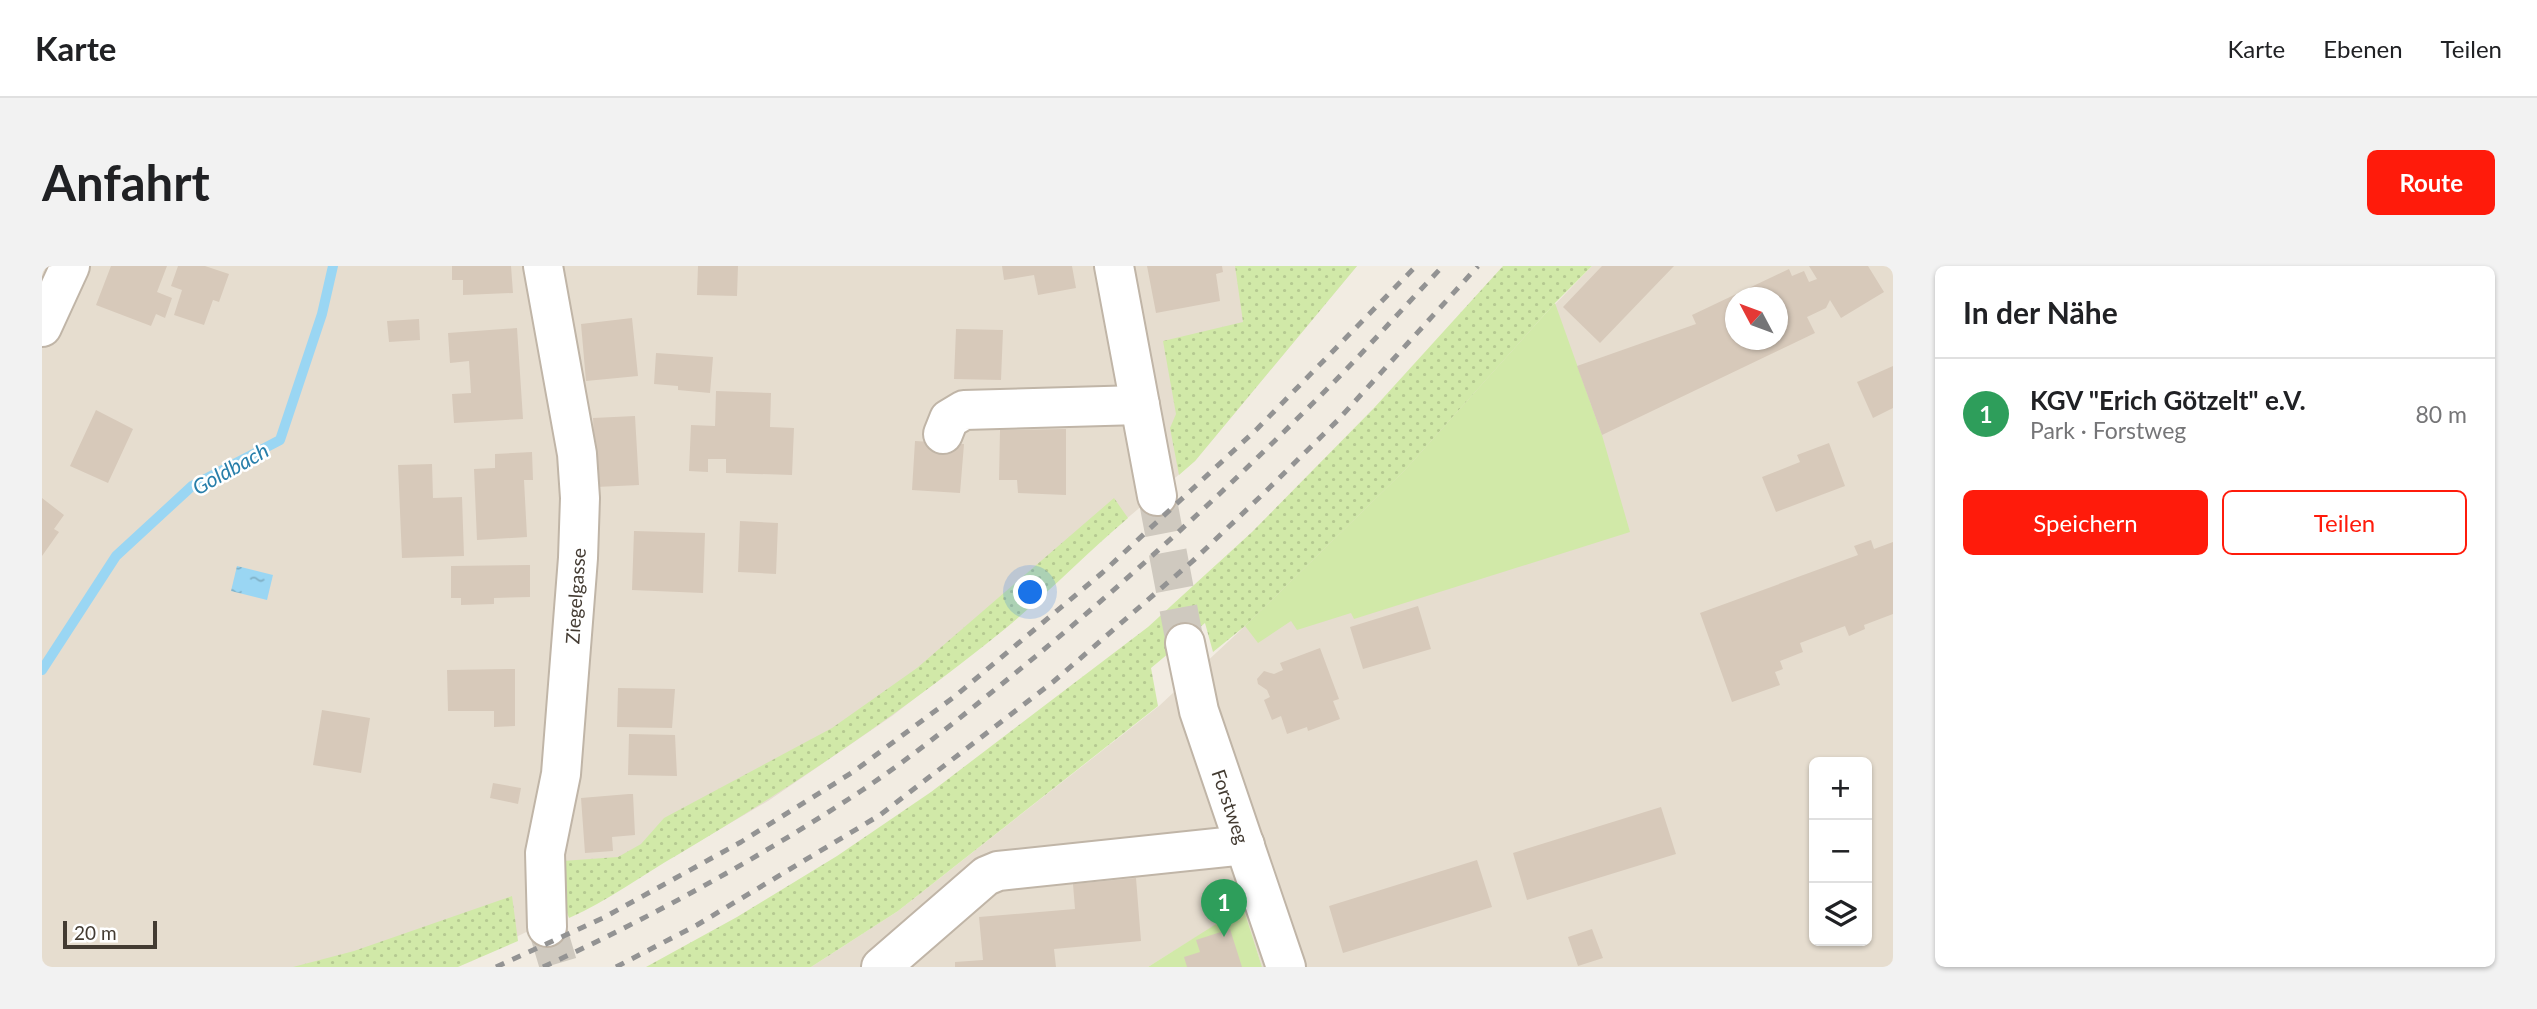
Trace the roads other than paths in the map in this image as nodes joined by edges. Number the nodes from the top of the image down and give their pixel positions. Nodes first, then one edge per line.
1 (70, 266) edge
2 (543, 266) edge
3 (1114, 266) edge
4 (42, 327) edge
5 (1140, 405) junction
6 (943, 434) dead end
7 (1157, 496) tunnel mouth
8 (1185, 643) tunnel mouth
9 (1245, 845) junction
10 (547, 927) tunnel mouth
11 (881, 967) edge
12 (1286, 967) edge

1 - 4 street
2 - 10 street, Ziegelgasse
3 - 5 street
5 - 6 street
5 - 7 street
8 - 9 street, Forstweg
9 - 11 street
9 - 12 street, Forstweg

